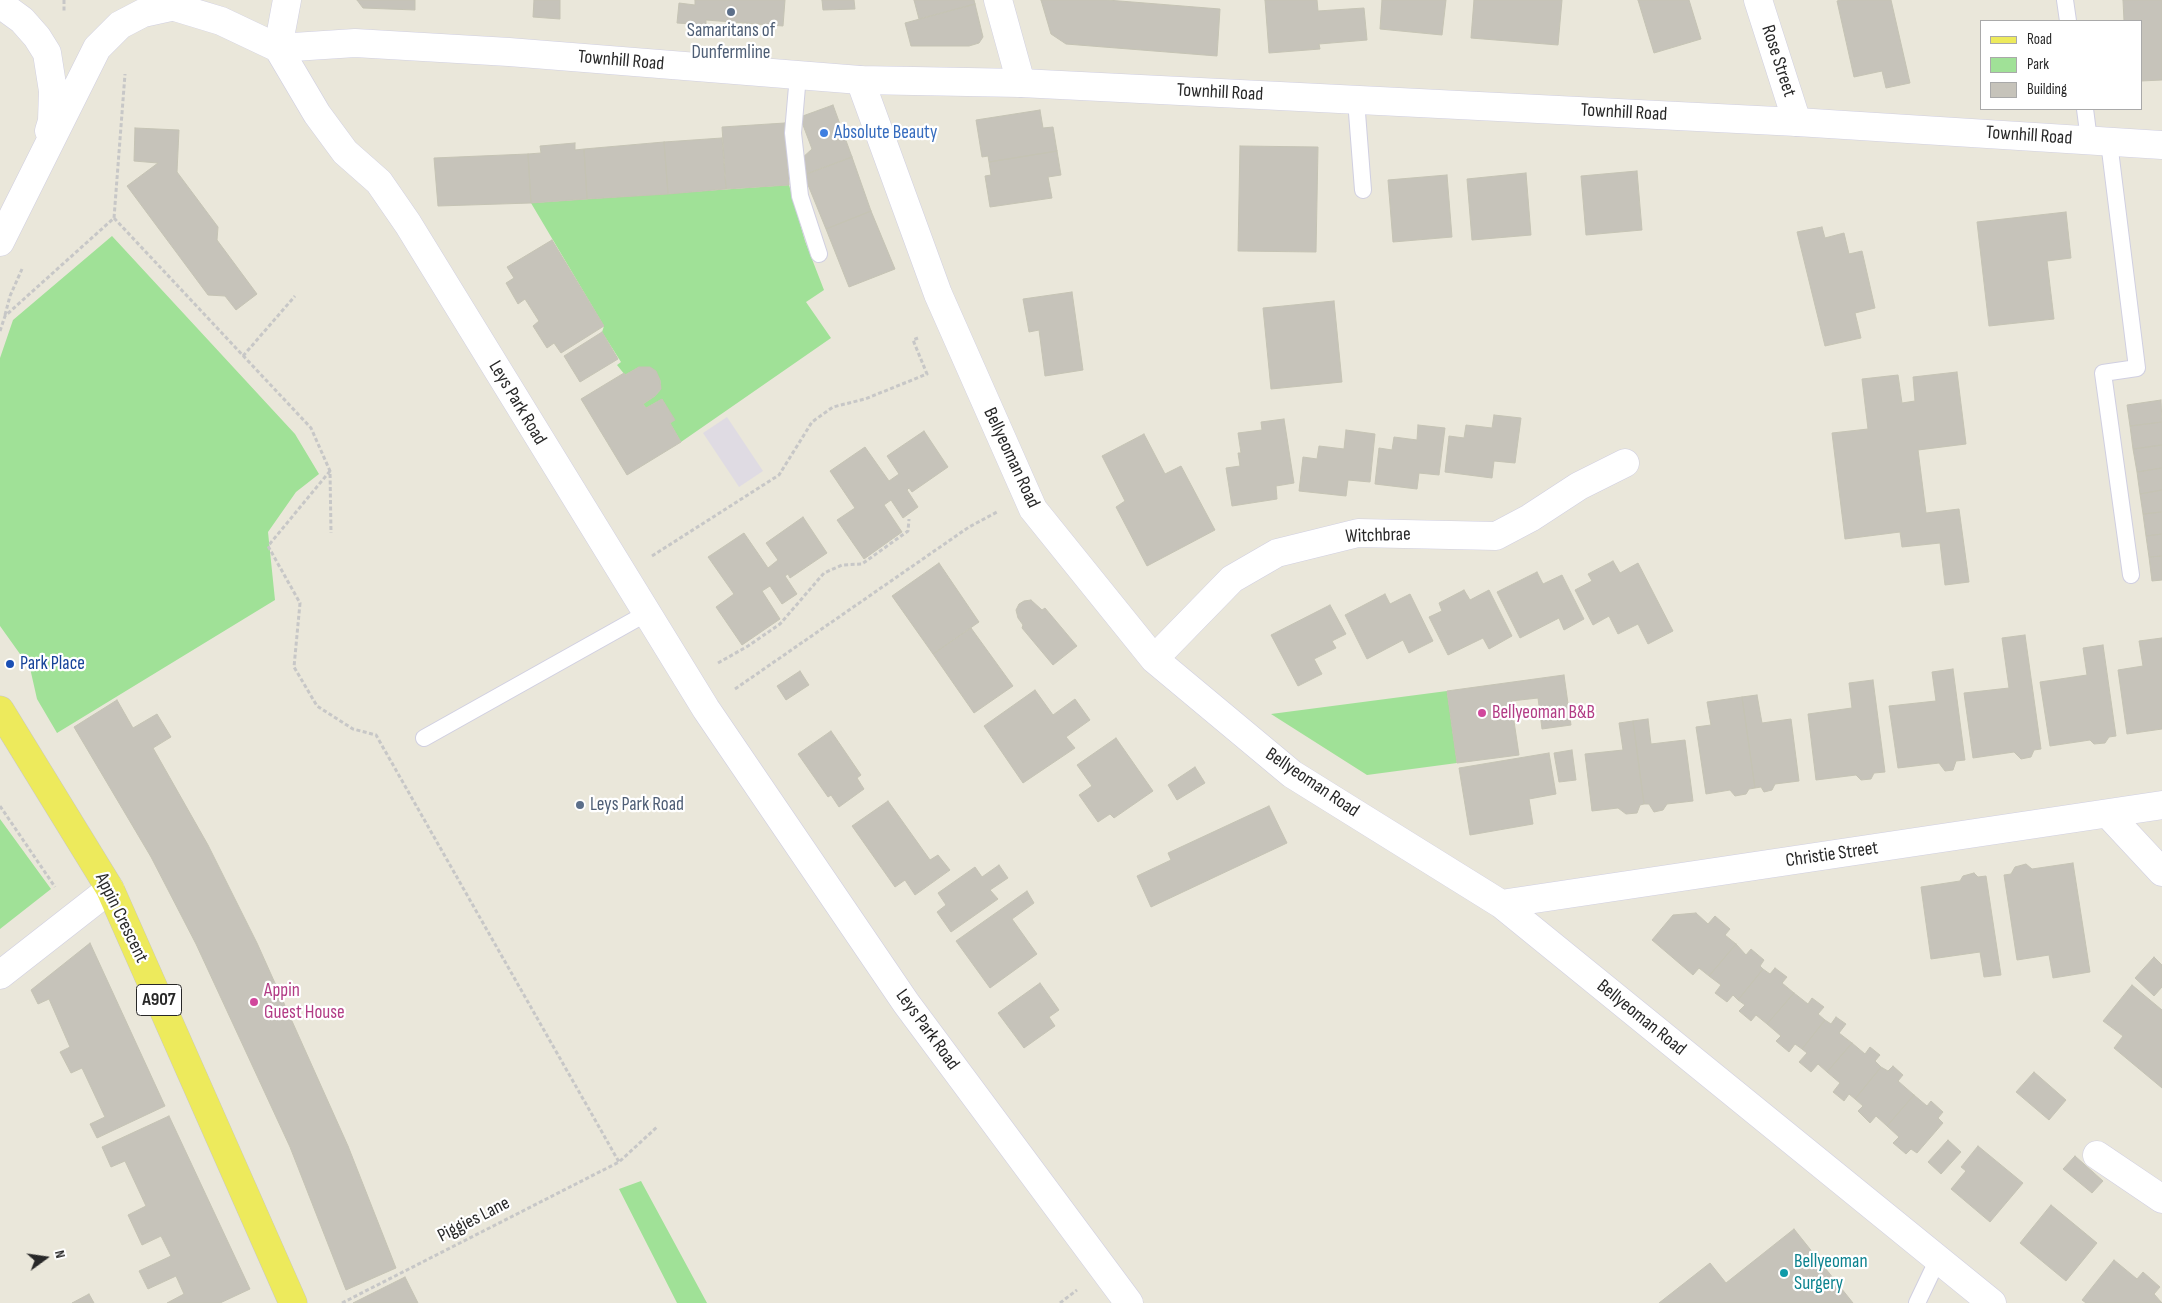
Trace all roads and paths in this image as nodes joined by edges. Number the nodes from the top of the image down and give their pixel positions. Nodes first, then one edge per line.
1 (287, 0) edge
2 (998, 0) edge
3 (1758, 0) edge
4 (2065, 0) edge
5 (164, 3) edge
6 (0, 4) edge
7 (2068, 20) edge
8 (278, 48) junction
9 (126, 66) dead end
10 (798, 75) junction
11 (860, 80) junction
12 (1021, 83) junction
13 (1356, 100) junction
14 (2085, 110) edge
15 (1798, 122) junction
16 (2099, 141) junction
17 (2162, 145) edge
18 (44, 152) junction
19 (1362, 190) dead end
20 (114, 218) junction
21 (0, 242) edge
22 (819, 254) dead end
23 (295, 296) dead end
24 (0, 331) edge
25 (912, 340) dead end
26 (243, 356) junction
27 (1625, 464) dead end
28 (330, 471) junction
29 (992, 515) dead end
30 (909, 518) dead end
31 (331, 533) dead end
32 (623, 574) junction
33 (2131, 575) dead end
34 (647, 613) junction
35 (1154, 659) junction
36 (687, 680) junction
37 (706, 709) junction
38 (0, 710) edge
39 (424, 738) dead end
40 (2162, 805) edge
41 (0, 806) edge
42 (2108, 814) junction
43 (2162, 872) edge
44 (110, 889) junction
45 (1501, 904) junction
46 (75, 916) junction
47 (0, 975) edge
48 (657, 1127) dead end
49 (2097, 1155) dead end
50 (619, 1162) junction
51 (2162, 1199) edge
52 (1938, 1259) junction
53 (1083, 1286) dead end
54 (292, 1303) edge
55 (342, 1303) edge
56 (1060, 1303) edge
57 (1129, 1303) edge
58 (1917, 1303) edge
59 (1992, 1303) edge

1 - 8 street
2 - 12 street
3 - 15 street, Rose Street
4 - 7 lane
5 - 8 street
5 - 18 street
6 - 18 street
8 - 10 street, Townhill Road
8 - 32 street, Leys Park Road
9 - 20 path
10 - 11 street, Townhill Road
10 - 22 lane
11 - 12 street, Townhill Road
11 - 35 street, Bellyeoman Road
12 - 13 street, Townhill Road
13 - 15 street, Townhill Road
13 - 19 lane
14 - 16 lane
15 - 16 street, Townhill Road
16 - 17 street, Townhill Road
16 - 33 lane
18 - 21 street
20 - 24 path
20 - 26 path
23 - 26 path
25 - 32 path
26 - 28 path
27 - 35 street, Witchbrae
28 - 31 path
28 - 50 path
29 - 37 path
30 - 36 path
32 - 34 street, Leys Park Road
34 - 36 street, Leys Park Road
34 - 39 lane
35 - 45 street, Bellyeoman Road
36 - 37 street, Leys Park Road
37 - 57 street, Leys Park Road
38 - 44 main road, Appin Crescent / A907
40 - 42 street, Christie Street
41 - 46 path
42 - 43 street
42 - 45 street, Christie Street
44 - 46 street
44 - 54 main road, Appin Crescent / A907
45 - 52 street, Bellyeoman Road
46 - 47 street
48 - 50 path, Piggies Lane
49 - 51 street
50 - 55 path, Piggies Lane
52 - 58 lane
52 - 59 street, Bellyeoman Road
53 - 56 path

